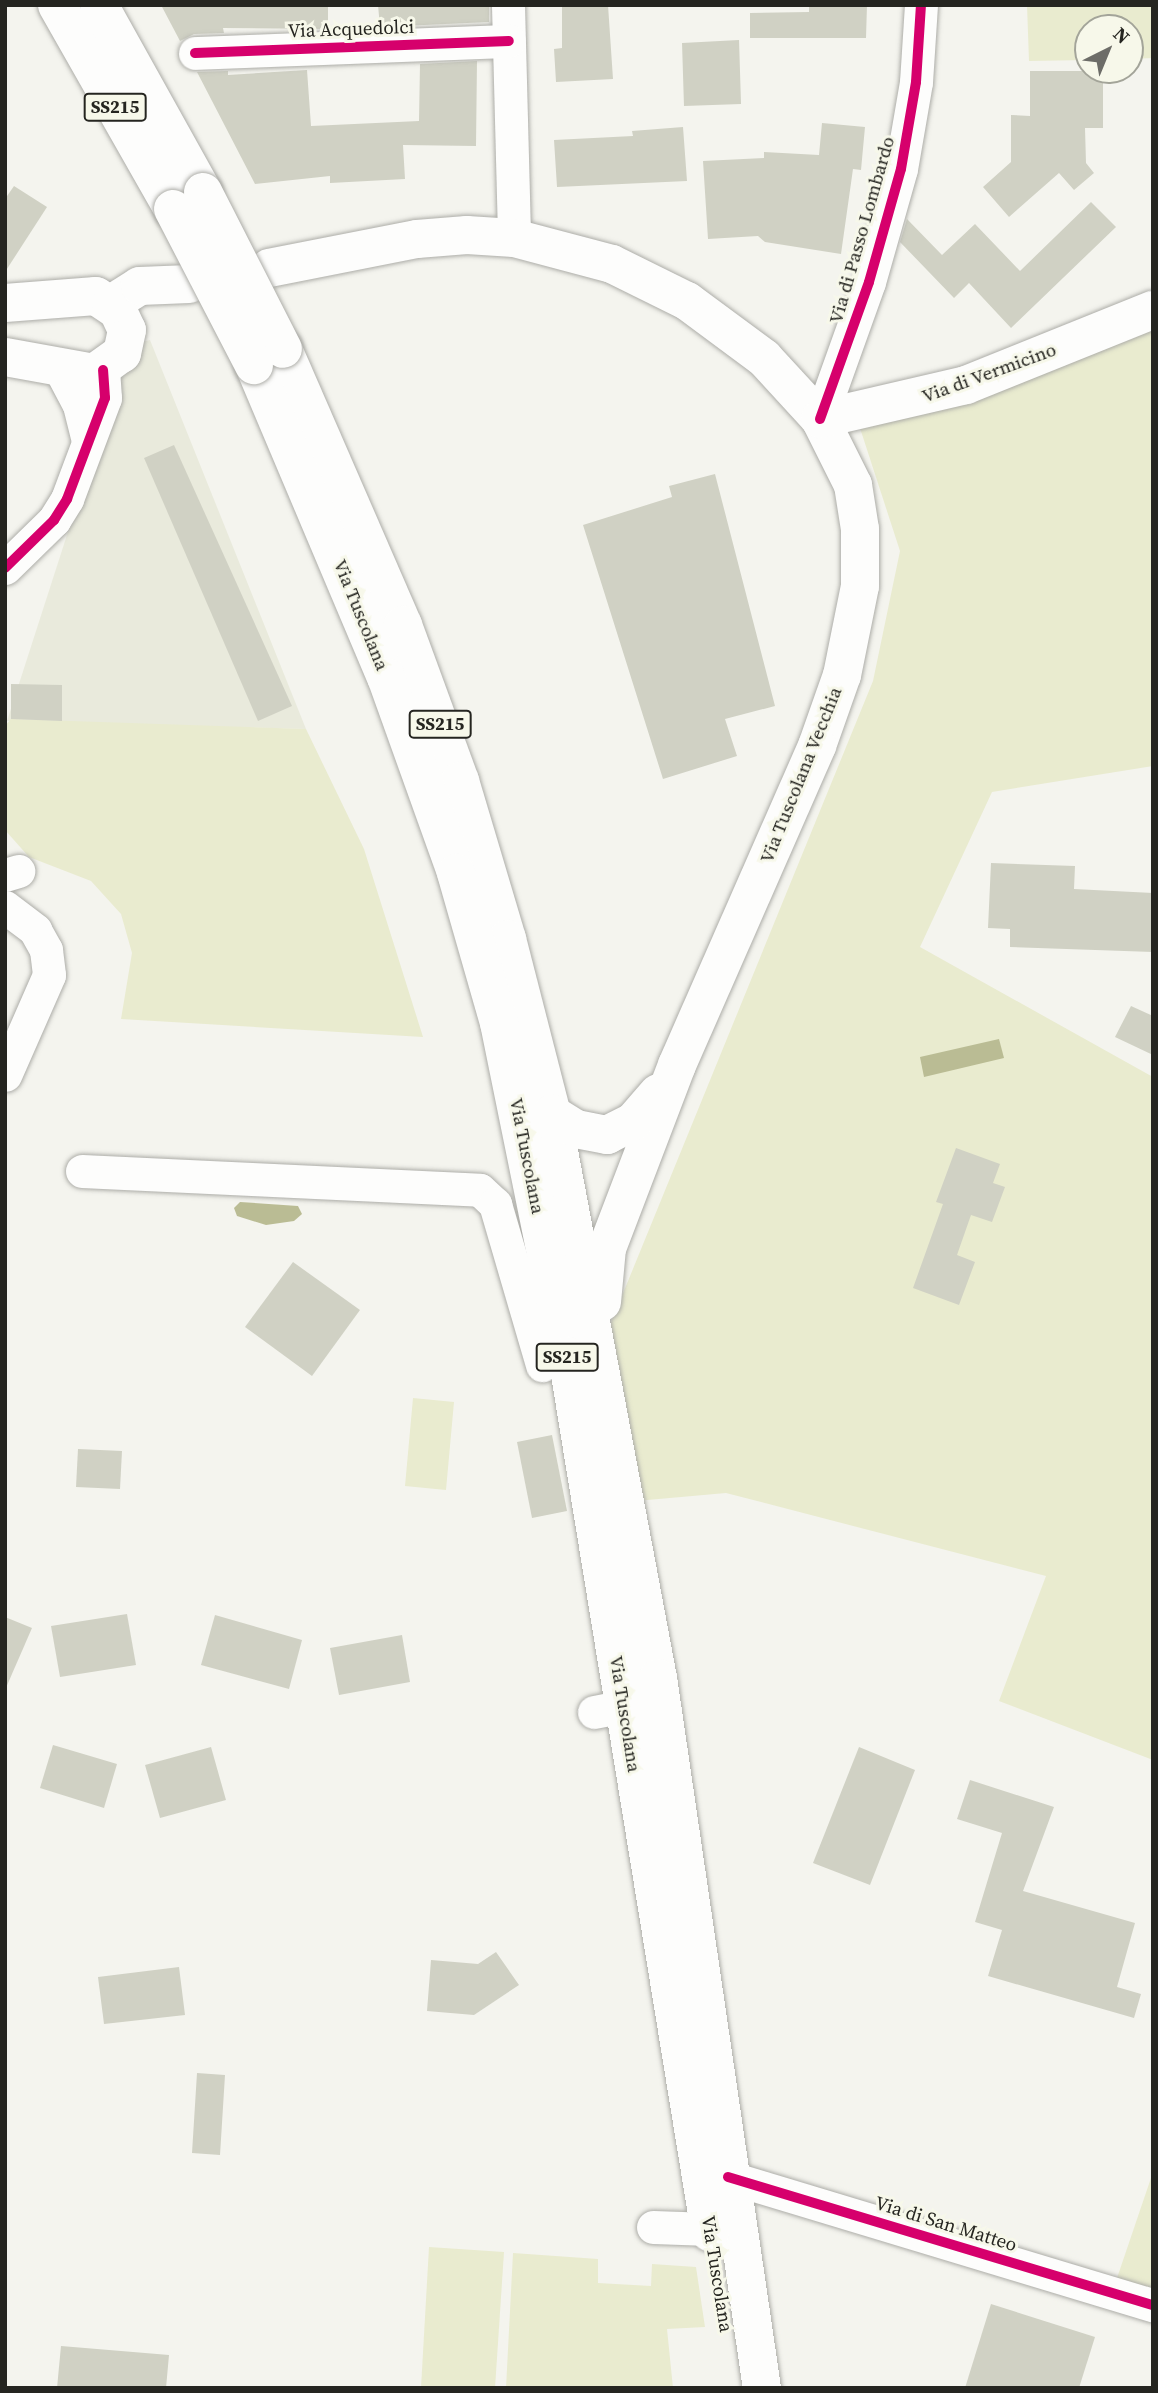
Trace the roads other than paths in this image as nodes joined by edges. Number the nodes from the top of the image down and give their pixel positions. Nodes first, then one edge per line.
1 (57, 5) edge
2 (99, 5) edge
3 (508, 5) edge
4 (921, 5) edge
5 (509, 41) junction
6 (195, 53) dead end
7 (188, 201) junction
8 (514, 237) junction
9 (269, 268) dead end
10 (5, 303) edge
11 (1153, 310) edge
12 (5, 357) edge
13 (269, 357) junction
14 (59, 367) junction
15 (103, 370) junction
16 (820, 419) junction
17 (87, 437) junction
18 (5, 568) edge
19 (5, 908) edge
20 (677, 1065) junction
21 (5, 1076) edge
22 (552, 1114) junction
23 (82, 1171) dead end
24 (559, 1362) junction
25 (728, 2177) junction
26 (653, 2227) dead end
27 (710, 2229) junction
28 (1153, 2305) edge
29 (735, 2388) edge
30 (762, 2388) edge

1 - 7 main road, Via Tuscolana / SS215
2 - 7 main road, Via Tuscolana / SS215
3 - 5 street
4 - 16 street, Via di Passo Lombardo
5 - 6 street, Via Acquedolci
5 - 8 street
7 - 13 main road, Via Tuscolana / SS215, bridge
8 - 9 main road, Via Tuscolana Vecchia
8 - 16 main road, Via Tuscolana Vecchia
10 - 15 main road
11 - 16 main road, Via di Vermicino
12 - 14 main road
13 - 22 main road, Via Tuscolana / SS215
13 - 24 main road, Via Tuscolana / SS215
14 - 15 main road
14 - 17 street
15 - 17 street
16 - 20 main road, Via Tuscolana Vecchia
17 - 18 street
19 - 21 street
20 - 22 main road
20 - 24 main road
22 - 24 main road, Via Tuscolana / SS215
23 - 24 street
24 - 25 main road, Via Tuscolana / SS215
24 - 27 main road, Via Tuscolana / SS215
25 - 28 street, Via di San Matteo
25 - 30 main road, Via Tuscolana / SS215
26 - 27 street
27 - 29 main road, Via Tuscolana / SS215

